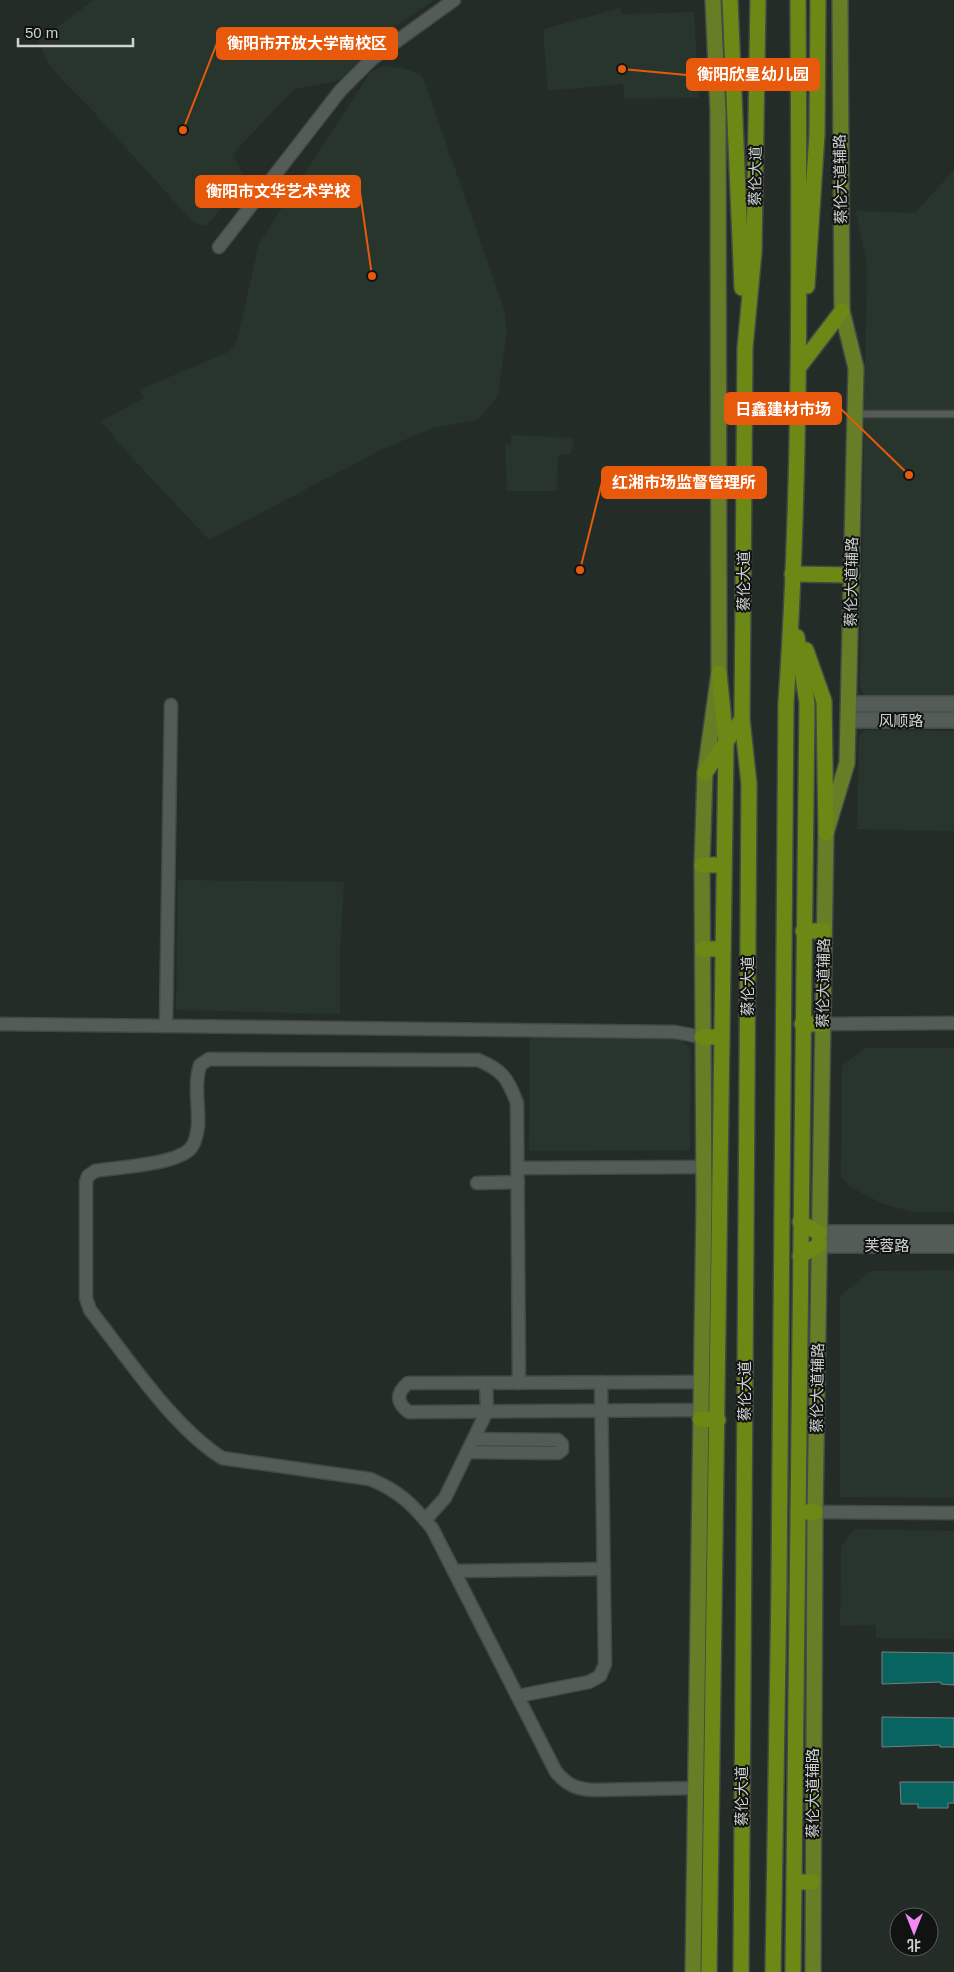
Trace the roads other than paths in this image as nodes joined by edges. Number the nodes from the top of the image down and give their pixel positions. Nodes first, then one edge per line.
1 (454, 0) edge
2 (713, 0) edge
3 (730, 0) edge
4 (758, 0) edge
5 (798, 0) edge
6 (818, 0) edge
7 (840, 0) edge
8 (219, 246) dead end
9 (842, 311) junction
10 (745, 348) junction
11 (799, 367) junction
12 (855, 414) junction
13 (954, 414) edge
14 (792, 574) junction
15 (852, 575) junction
16 (792, 611) junction
17 (719, 673) junction
18 (849, 704) junction
19 (954, 704) edge
20 (172, 705) dead end
21 (742, 719) junction
22 (848, 720) junction
23 (954, 720) edge
24 (726, 742) junction
25 (705, 773) junction
26 (826, 833) junction
27 (702, 865) junction
28 (724, 865) junction
29 (803, 931) junction
30 (824, 931) junction
31 (703, 949) junction
32 (724, 949) junction
33 (954, 1023) edge
34 (0, 1024) edge
35 (802, 1024) junction
36 (823, 1024) junction
37 (166, 1026) junction
38 (702, 1037) junction
39 (722, 1037) junction
40 (703, 1167) junction
41 (518, 1168) junction
42 (518, 1182) junction
43 (477, 1183) dead end
44 (800, 1222) junction
45 (954, 1233) edge
46 (819, 1239) junction
47 (954, 1245) edge
48 (800, 1256) junction
49 (519, 1382) junction
50 (601, 1382) junction
51 (701, 1382) junction
52 (486, 1383) junction
53 (602, 1411) junction
54 (487, 1412) junction
55 (701, 1415) junction
56 (718, 1420) junction
57 (474, 1440) junction
58 (468, 1452) junction
59 (798, 1512) junction
60 (815, 1512) junction
61 (954, 1514) edge
62 (425, 1520) junction
63 (604, 1569) junction
64 (454, 1571) junction
65 (518, 1696) junction
66 (696, 1788) junction
67 (794, 1882) junction
68 (812, 1882) junction
69 (693, 1972) edge
70 (709, 1972) edge
71 (741, 1972) edge
72 (773, 1972) edge
73 (793, 1972) edge
74 (813, 1972) edge

1 - 8 street
2 - 17 main road
3 - 10 highway
4 - 10 highway, 蔡伦大道
5 - 11 highway
6 - 11 highway
7 - 9 main road, 蔡伦大道辅路
9 - 11 highway
9 - 12 main road, 蔡伦大道辅路
10 - 21 highway, 蔡伦大道
11 - 14 highway
12 - 13 lane
12 - 15 main road, 蔡伦大道辅路
14 - 15 highway
14 - 16 highway
15 - 18 main road, 蔡伦大道辅路
16 - 26 highway
16 - 29 highway
16 - 72 highway
17 - 24 highway
17 - 25 main road
18 - 19 street, 风顺路
18 - 22 main road, 蔡伦大道辅路
20 - 37 street
21 - 24 highway
21 - 71 highway, 蔡伦大道
22 - 23 street, 风顺路
22 - 26 main road, 蔡伦大道辅路
24 - 25 highway
24 - 28 highway
25 - 27 main road
26 - 30 main road, 蔡伦大道辅路
27 - 28 highway
27 - 31 main road
28 - 32 highway
29 - 30 highway
29 - 35 highway
30 - 36 main road, 蔡伦大道辅路
31 - 32 highway
31 - 38 main road
32 - 39 highway
33 - 36 street
34 - 37 street
35 - 36 highway
35 - 44 highway
36 - 46 main road, 蔡伦大道辅路
37 - 38 street
38 - 39 highway
38 - 40 main road
39 - 56 highway
40 - 41 street
40 - 51 main road
41 - 42 street
41 - 62 street
42 - 43 street
42 - 49 street
44 - 46 highway
44 - 48 highway
45 - 46 street, 芙蓉路
46 - 47 street, 芙蓉路
46 - 48 highway
46 - 60 main road, 蔡伦大道辅路
48 - 59 highway
49 - 50 street
49 - 52 street
50 - 51 street
50 - 53 street
51 - 55 main road
52 - 54 street
52 - 54 street
53 - 54 street
53 - 55 street
53 - 63 street
54 - 57 street
55 - 56 highway
55 - 66 main road
56 - 70 highway
57 - 58 street
57 - 58 street
58 - 62 street
59 - 60 highway
59 - 67 highway
60 - 61 street
60 - 68 main road, 蔡伦大道辅路
62 - 64 street
63 - 64 street
63 - 65 street
64 - 65 street
65 - 66 street
66 - 69 main road
67 - 68 highway
67 - 73 highway
68 - 74 main road, 蔡伦大道辅路

